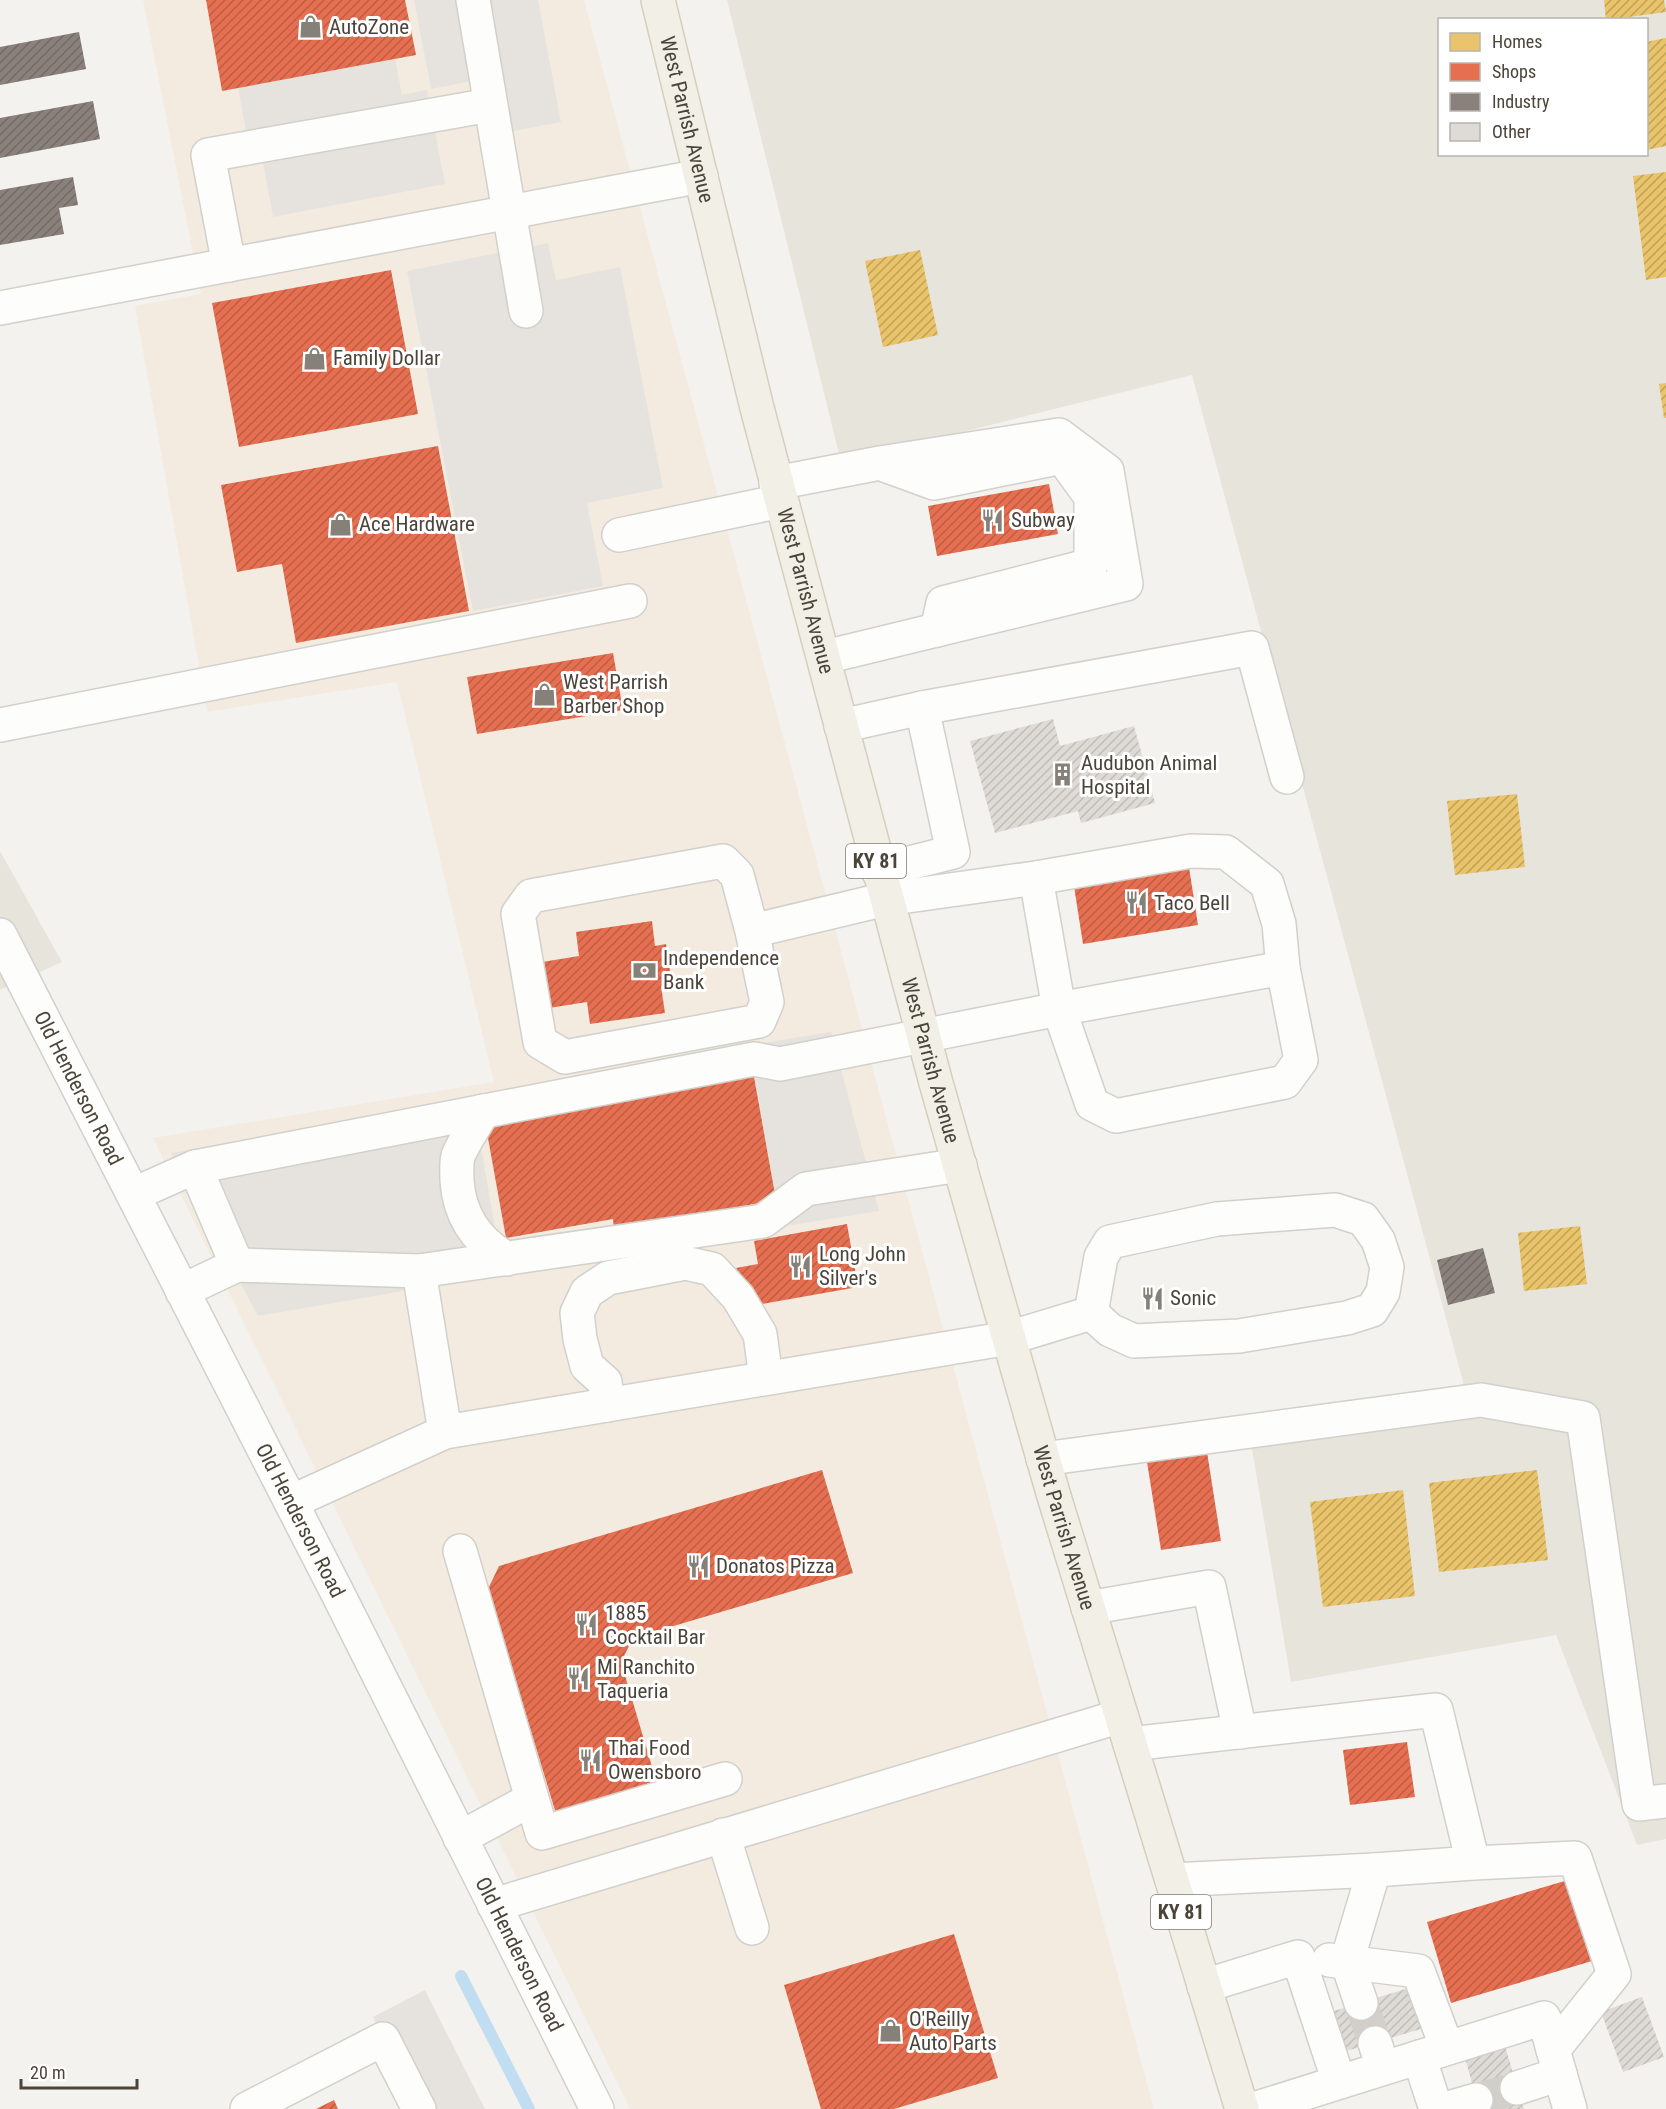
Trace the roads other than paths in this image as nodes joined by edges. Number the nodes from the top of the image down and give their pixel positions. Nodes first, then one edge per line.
1 (473, 0) edge
2 (658, 0) edge
3 (490, 105) junction
4 (701, 176) junction
5 (509, 213) junction
6 (229, 265) junction
7 (0, 308) edge
8 (526, 311) dead end
9 (779, 492) junction
10 (619, 535) dead end
11 (630, 601) dead end
12 (825, 657) junction
13 (922, 708) junction
14 (0, 725) edge
15 (841, 726) junction
16 (1287, 777) dead end
17 (1036, 878) junction
18 (882, 885) junction
19 (752, 931) junction
20 (0, 935) edge
21 (1283, 968) junction
22 (1059, 1009) junction
23 (923, 1037) junction
24 (483, 1111) junction
25 (960, 1165) junction
26 (195, 1167) junction
27 (134, 1194) junction
28 (507, 1259) junction
29 (237, 1265) junction
30 (419, 1271) junction
31 (182, 1291) junction
32 (1091, 1313) junction
33 (1009, 1338) junction
34 (766, 1378) junction
35 (608, 1405) junction
36 (445, 1432) junction
37 (1043, 1459) junction
38 (291, 1502) junction
39 (460, 1551) dead end
40 (1088, 1608) junction
41 (1125, 1730) junction
42 (1240, 1732) junction
43 (724, 1779) dead end
44 (532, 1799) junction
45 (1666, 1801) edge
46 (723, 1835) junction
47 (460, 1838) junction
48 (1473, 1863) junction
49 (1374, 1870) junction
50 (1172, 1880) junction
51 (494, 1905) junction
52 (752, 1928) dead end
53 (1298, 1957) junction
54 (1347, 1961) junction
55 (1204, 1986) junction
56 (1361, 2003) tunnel mouth
57 (1433, 2053) junction
58 (1556, 2062) junction
59 (1339, 2082) junction
60 (1517, 2088) tunnel mouth
61 (1476, 2100) tunnel mouth
62 (247, 2109) edge
63 (419, 2109) edge
64 (597, 2109) edge
65 (1242, 2109) edge
66 (1254, 2109) edge
67 (1436, 2109) edge
68 (1445, 2109) edge
69 (1570, 2109) edge

1 - 3 street
2 - 4 main road, West Parrish Avenue / KY 81
3 - 5 street
3 - 6 street
4 - 5 street
4 - 9 main road, West Parrish Avenue / KY 81
5 - 6 street
5 - 8 street
6 - 7 street
9 - 10 street
9 - 12 main road, West Parrish Avenue / KY 81
9 - 12 street
11 - 14 street
12 - 15 main road, West Parrish Avenue / KY 81
13 - 15 street
13 - 16 street
13 - 18 street
15 - 18 main road, West Parrish Avenue / KY 81
17 - 18 street
17 - 21 street
17 - 22 street
18 - 19 street
18 - 23 main road, West Parrish Avenue / KY 81
19 - 19 street
20 - 27 street, Old Henderson Road
21 - 22 street
21 - 22 street
22 - 23 street
23 - 24 street
23 - 25 main road, West Parrish Avenue / KY 81
24 - 26 street
24 - 28 street
25 - 28 street
25 - 33 main road, West Parrish Avenue / KY 81
26 - 27 street
26 - 29 street
27 - 31 street, Old Henderson Road
28 - 30 street
29 - 30 street
29 - 31 street
30 - 36 street
31 - 38 street, Old Henderson Road
32 - 32 street
32 - 33 street
33 - 34 street
33 - 37 main road, West Parrish Avenue / KY 81
34 - 35 street
34 - 35 street
35 - 36 street
36 - 38 street
37 - 40 main road, West Parrish Avenue / KY 81
37 - 45 street
38 - 47 street, Old Henderson Road
39 - 44 street
40 - 41 main road, West Parrish Avenue / KY 81
40 - 42 street
41 - 42 street
41 - 46 street
41 - 50 main road, West Parrish Avenue / KY 81
42 - 48 street
43 - 44 street
44 - 47 street
46 - 51 street
46 - 52 street
47 - 51 street, Old Henderson Road
48 - 49 street
48 - 58 street
49 - 50 street
49 - 54 street
50 - 55 main road, West Parrish Avenue / KY 81
51 - 64 street, Old Henderson Road
53 - 54 street
53 - 55 street
53 - 59 street
54 - 56 street
54 - 57 street
55 - 65 main road, West Parrish Avenue / KY 81
57 - 58 street
57 - 59 street
57 - 67 street
58 - 60 street
58 - 69 street
59 - 66 street
61 - 68 street
62 - 63 street

